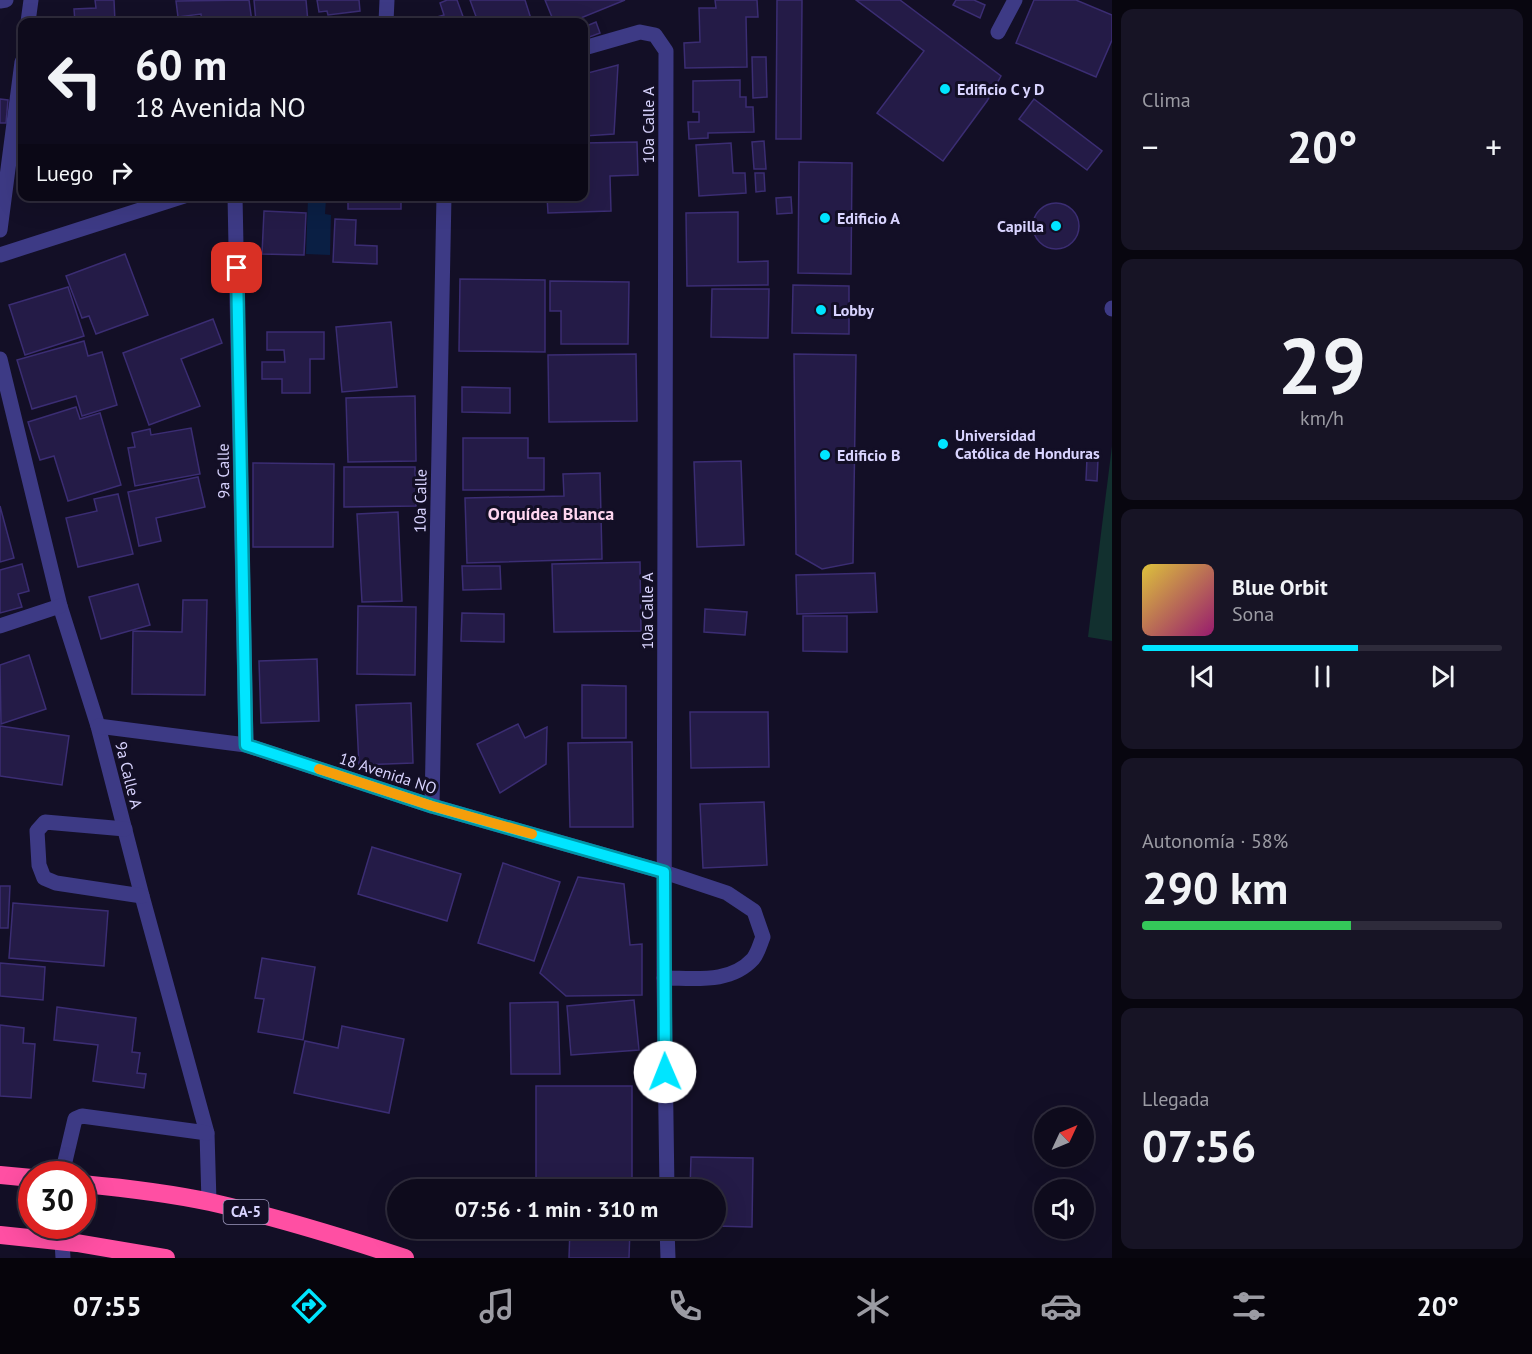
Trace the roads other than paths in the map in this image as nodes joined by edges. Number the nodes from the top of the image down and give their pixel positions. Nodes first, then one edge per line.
1 (6, 0) edge
2 (31, 0) edge
3 (387, 0) edge
4 (1015, 0) edge
5 (0, 1) edge
6 (29, 18) edge
7 (386, 18) edge
8 (998, 32) dead end
9 (588, 47) edge
10 (18, 93) edge
11 (168, 201) edge
12 (235, 201) edge
13 (444, 201) edge
14 (0, 230) edge
15 (0, 255) edge
16 (0, 358) edge
17 (60, 606) junction
18 (0, 626) edge
19 (98, 726) junction
20 (246, 745) junction
21 (432, 806) junction
22 (125, 829) junction
23 (664, 872) junction
24 (142, 896) junction
25 (664, 978) junction
26 (207, 1133) junction
27 (65, 1161) edge
28 (0, 1175) edge
29 (18, 1177) edge
30 (667, 1179) edge
31 (96, 1185) edge
32 (209, 1202) junction
33 (0, 1235) edge
34 (667, 1239) edge
35 (62, 1250) edge
36 (166, 1258) edge
37 (405, 1258) edge
38 (668, 1258) edge

1 - 5 street
2 - 6 street
3 - 7 street
4 - 8 street
9 - 23 street, 10a Calle A
10 - 14 street
11 - 15 street
12 - 20 street, 9a Calle
13 - 21 street, 10a Calle
16 - 17 street, 9a Calle A
17 - 18 street
17 - 19 street, 9a Calle A
19 - 20 street, 18 Avenida NO
19 - 22 street, 9a Calle A
20 - 21 street, 18 Avenida NO
21 - 23 street, 18 Avenida NO
22 - 24 street, 9a Calle A
22 - 24 street
23 - 25 street, 10a Calle A
23 - 25 street, 18 Avenida NO
24 - 26 street, 9a Calle A
25 - 30 street, 10a Calle A
26 - 27 street
26 - 32 street, 9a Calle A
28 - 29 highway
31 - 32 highway, CA-5
32 - 37 highway, CA-5
33 - 35 highway
34 - 38 street
35 - 36 highway

